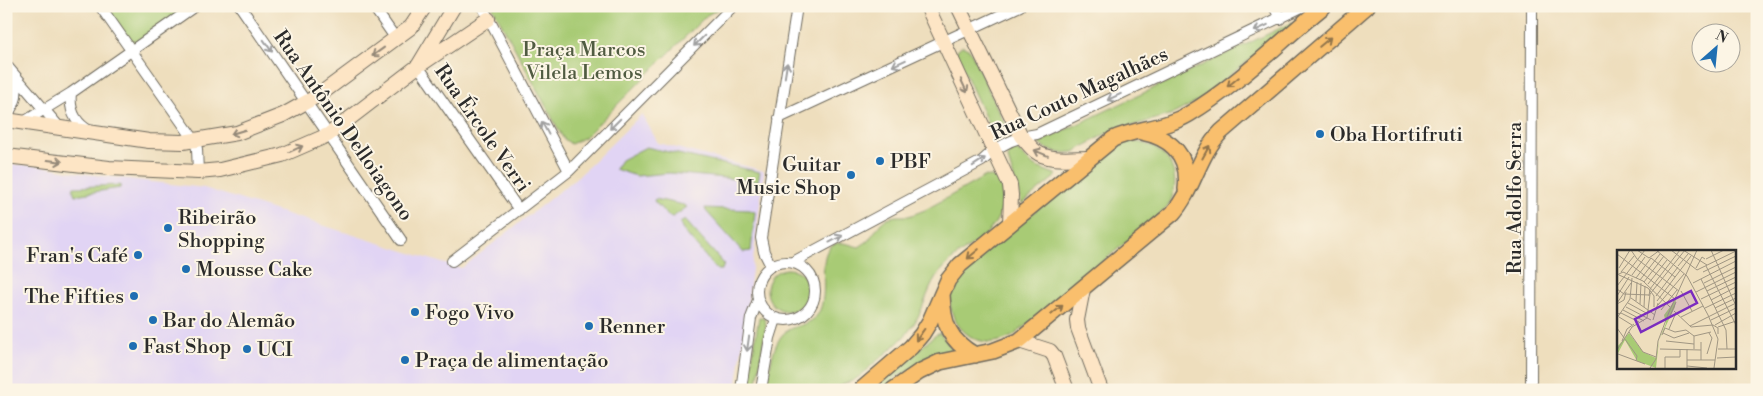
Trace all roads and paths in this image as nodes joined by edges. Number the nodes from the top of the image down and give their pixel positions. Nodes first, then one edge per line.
1 (100, 6) edge
2 (195, 6) edge
3 (240, 6) edge
4 (373, 6) edge
5 (425, 6) edge
6 (454, 6) edge
7 (733, 6) edge
8 (797, 6) edge
9 (927, 6) edge
10 (958, 6) edge
11 (1020, 6) edge
12 (1274, 6) edge
13 (1304, 6) edge
14 (1324, 6) edge
15 (1367, 6) edge
16 (1532, 6) edge
17 (485, 12) edge
18 (1280, 19) junction
19 (970, 29) junction
20 (396, 39) junction
21 (943, 42) junction
22 (132, 51) junction
23 (6, 65) edge
24 (418, 66) junction
25 (14, 76) junction
26 (71, 93) junction
27 (307, 102) junction
28 (44, 110) junction
29 (6, 115) edge
30 (779, 118) junction
31 (6, 120) edge
32 (22, 123) junction
33 (60, 128) junction
34 (1140, 131) junction
35 (96, 133) junction
36 (328, 135) junction
37 (1021, 136) junction
38 (194, 141) junction
39 (994, 150) junction
40 (6, 156) edge
41 (1089, 158) junction
42 (569, 171) junction
43 (198, 172) junction
44 (1185, 196) junction
45 (519, 210) junction
46 (1010, 223) junction
47 (401, 240) dead end
48 (452, 261) dead end
49 (792, 262) junction
50 (771, 266) junction
51 (1083, 289) junction
52 (942, 292) junction
53 (758, 300) junction
54 (776, 319) junction
55 (1019, 341) junction
56 (975, 354) junction
57 (741, 390) edge
58 (762, 390) edge
59 (861, 390) edge
60 (893, 390) edge
61 (1068, 390) edge
62 (1101, 390) edge
63 (1531, 390) edge

1 - 22 street
2 - 22 street
3 -> 27 street, Rua Antônio Delloiagono
4 - 20 street
5 - 20 street
6 - 24 street
7 -> 42 street
30 -> 8 street
9 - 21 street
10 - 19 street
11 - 19 street
12 - 18 street
13 - 18 street, Rua Couto Magalhães
14 -> 34 main road
44 -> 15 main road
16 - 63 street, Rua Adolfo Serra
17 - 24 street
42 -> 17 street
18 -> 37 street, Rua Couto Magalhães
19 - 21 street
19 - 37 street
20 -> 27 street
21 -> 30 street
21 -> 39 street
22 - 26 street
22 - 38 street
23 - 25 street
24 - 36 street
24 - 45 street, Rua Ércole Verri
25 - 28 street
25 - 29 street
26 - 28 street
26 - 35 street
27 - 36 street, Rua Antônio Delloiagono
27 -> 38 street
28 - 32 street
28 - 33 street
30 - 50 street
31 - 32 street
32 - 33 street
33 - 35 street
34 - 41 main road
34 - 44 main road
35 - 38 street
43 -> 36 street
36 - 47 street, Rua Antônio Delloiagono
37 - 39 street, Rua Couto Magalhães
41 -> 37 street
38 - 43 street
39 - 46 street
49 -> 39 street, Rua Couto Magalhães
40 -> 43 street
41 - 46 main road
42 - 45 street
44 - 51 main road
45 - 48 street
46 -> 52 main road
49 - 50 street
49 - 54 street
50 - 53 street
55 -> 51 main road
51 - 62 street
52 - 56 main road
52 -> 59 main road
53 - 54 street
53 -> 57 street
54 - 58 street
55 - 56 main road
55 - 61 street
56 - 60 main road

